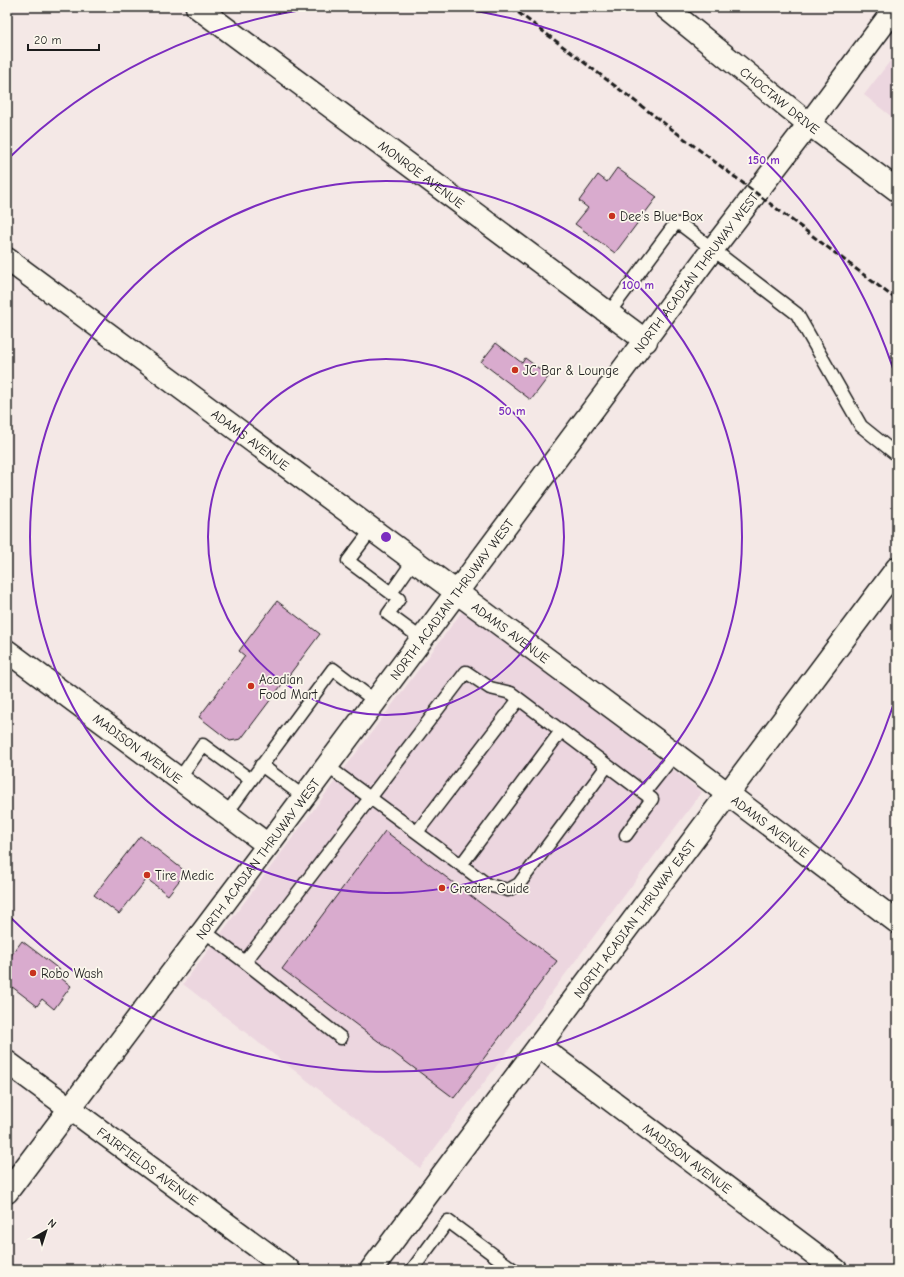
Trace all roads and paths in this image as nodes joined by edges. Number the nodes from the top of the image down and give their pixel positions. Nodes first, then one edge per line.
1 (197, 7) edge
2 (665, 7) edge
3 (896, 7) edge
4 (809, 124) junction
5 (897, 190) edge
6 (712, 250) junction
7 (7, 259) edge
8 (608, 314) junction
9 (646, 341) junction
10 (897, 455) edge
11 (372, 529) junction
12 (414, 560) junction
13 (897, 568) edge
14 (456, 592) junction
15 (391, 593) junction
16 (422, 639) junction
17 (7, 651) edge
18 (519, 699) junction
19 (376, 701) junction
20 (561, 731) junction
21 (675, 754) junction
22 (261, 765) junction
23 (327, 766) junction
24 (607, 766) junction
25 (180, 778) junction
26 (251, 780) junction
27 (644, 793) junction
28 (728, 794) junction
29 (304, 797) junction
30 (370, 798) junction
31 (226, 813) junction
32 (417, 832) junction
33 (626, 835) dead end
34 (268, 845) junction
35 (461, 865) junction
36 (897, 922) edge
37 (204, 932) junction
38 (246, 962) junction
39 (341, 1038) dead end
40 (538, 1046) junction
41 (7, 1062) edge
42 (70, 1108) junction
43 (7, 1192) edge
44 (289, 1270) edge
45 (371, 1270) edge
46 (412, 1270) edge
47 (514, 1270) edge
48 (836, 1270) edge

1 - 8 street, MONROE AVENUE
2 - 4 street, CHOCTAW DRIVE
3 - 4 street, NORTH ACADIAN THRUWAY WEST
4 - 5 street, CHOCTAW DRIVE
4 - 6 street, NORTH ACADIAN THRUWAY WEST
6 - 8 lane
6 - 9 street, NORTH ACADIAN THRUWAY WEST
6 - 10 lane
7 - 11 street, ADAMS AVENUE
8 - 9 street, MONROE AVENUE
9 - 14 street, NORTH ACADIAN THRUWAY WEST
11 - 12 street, ADAMS AVENUE
11 - 15 lane
12 - 14 street, ADAMS AVENUE
12 - 15 lane
13 - 28 street, NORTH ACADIAN THRUWAY EAST
14 - 16 street, NORTH ACADIAN THRUWAY WEST
14 - 21 street, ADAMS AVENUE
15 - 16 lane
16 - 19 street, NORTH ACADIAN THRUWAY WEST
17 - 25 street, MADISON AVENUE
18 - 20 lane
18 - 30 lane
18 - 32 lane
19 - 22 lane
19 - 23 street, NORTH ACADIAN THRUWAY WEST
20 - 24 lane
20 - 35 lane
21 - 27 lane
21 - 28 street, ADAMS AVENUE
22 - 26 lane
22 - 29 lane
23 - 29 street, NORTH ACADIAN THRUWAY WEST
23 - 30 lane
24 - 27 lane
24 - 35 lane
25 - 26 lane
25 - 31 street, MADISON AVENUE
26 - 31 lane
27 - 33 lane
28 - 36 street, ADAMS AVENUE
28 - 40 street, NORTH ACADIAN THRUWAY EAST
29 - 34 street, NORTH ACADIAN THRUWAY WEST
30 - 32 lane
30 - 38 lane
31 - 34 street, MADISON AVENUE
32 - 35 lane
34 - 37 street, NORTH ACADIAN THRUWAY WEST
37 - 38 lane
37 - 42 street, NORTH ACADIAN THRUWAY WEST
38 - 39 lane
40 - 45 street, NORTH ACADIAN THRUWAY EAST
40 - 48 street, MADISON AVENUE
41 - 42 street, FAIRFIELDS AVENUE
42 - 43 street, NORTH ACADIAN THRUWAY WEST
42 - 44 street, FAIRFIELDS AVENUE
46 - 47 lane

